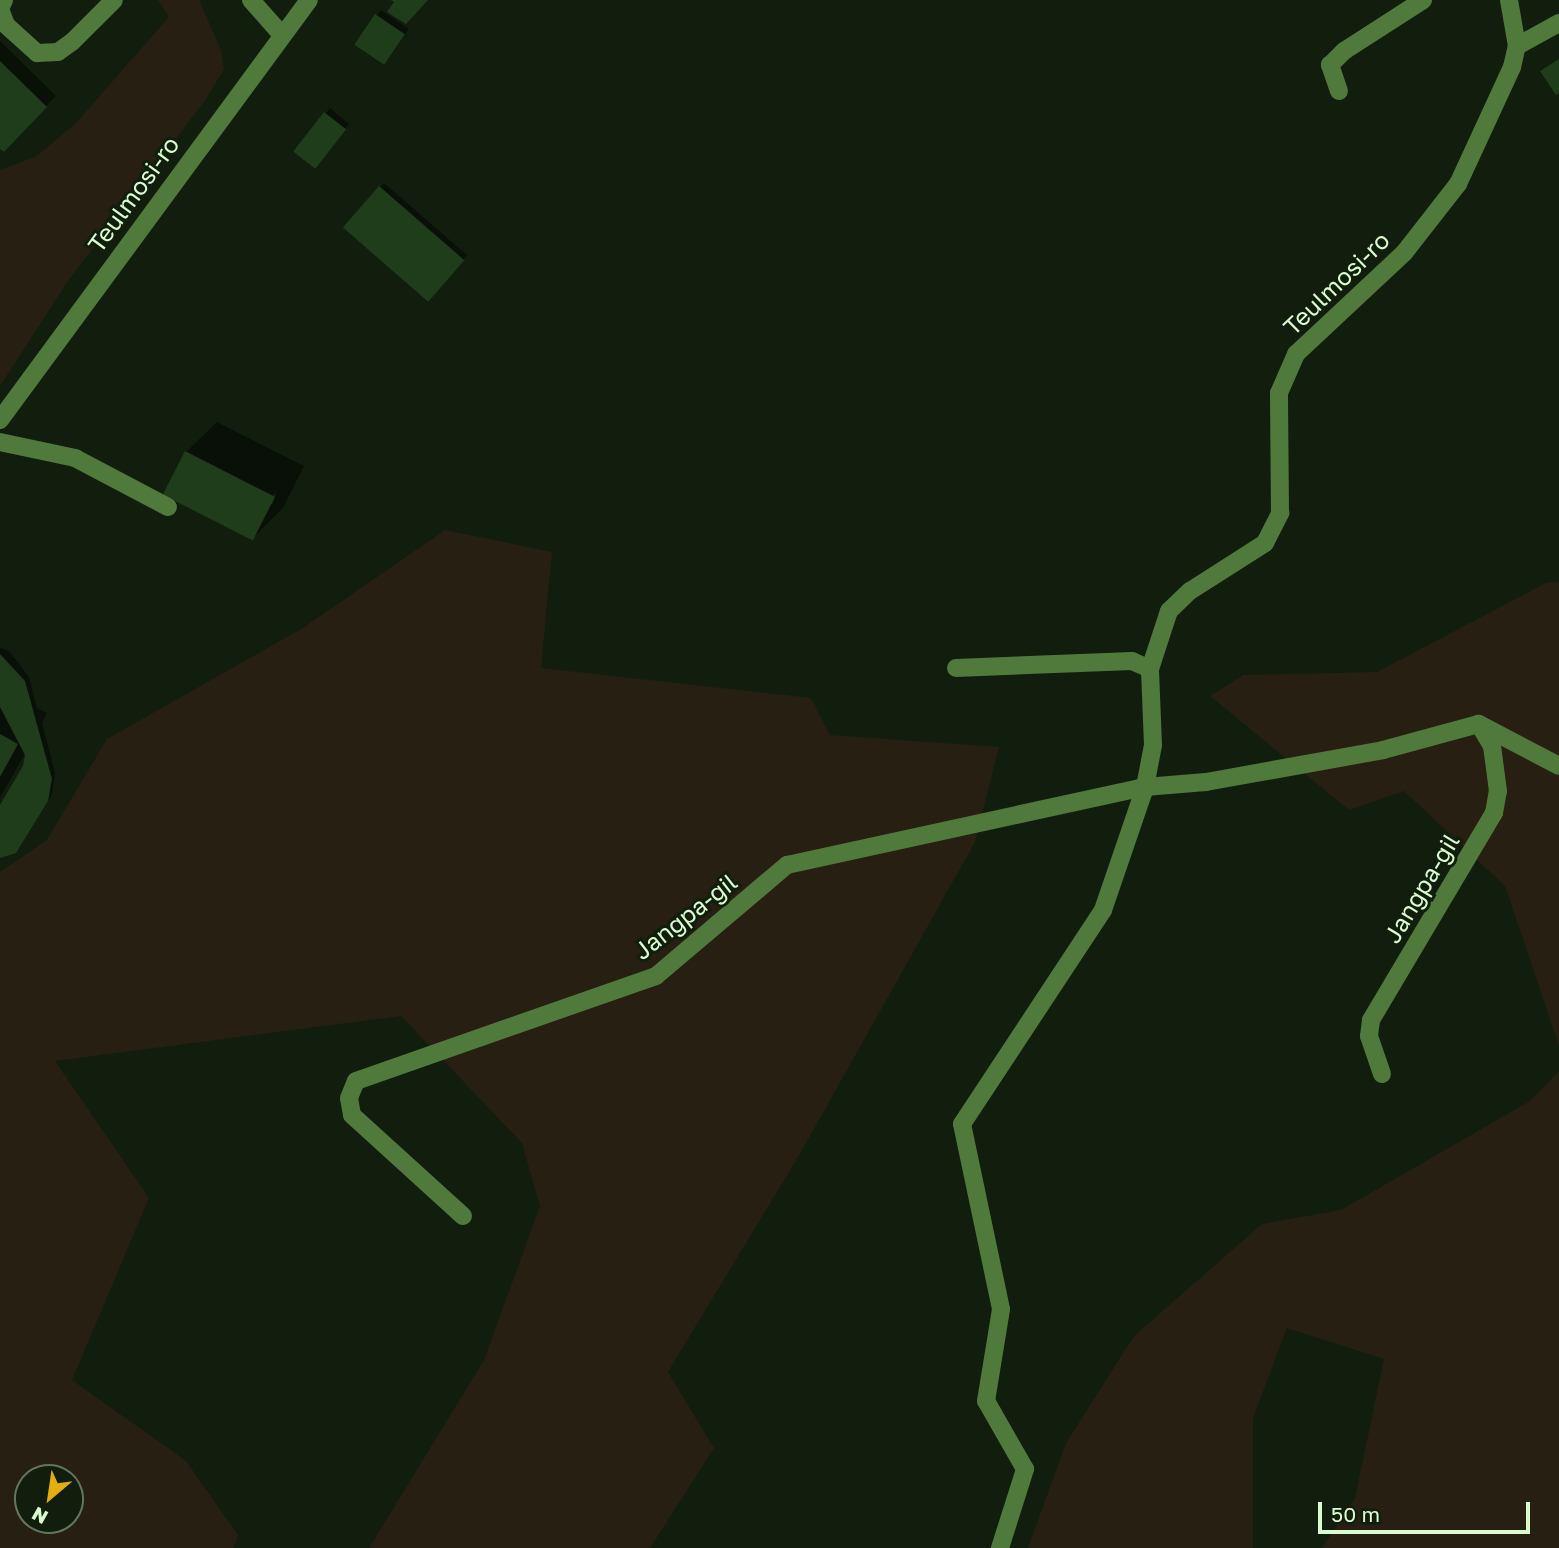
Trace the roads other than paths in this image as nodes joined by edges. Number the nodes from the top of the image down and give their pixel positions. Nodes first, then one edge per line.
1 (4, 0) edge
2 (114, 0) edge
3 (251, 0) edge
4 (309, 0) edge
5 (1423, 0) edge
6 (1509, 0) edge
7 (1559, 23) edge
8 (282, 35) junction
9 (1517, 46) junction
10 (1339, 91) dead end
11 (0, 420) edge
12 (0, 442) edge
13 (168, 507) dead end
14 (956, 668) dead end
15 (1150, 668) junction
16 (1479, 724) junction
17 (1559, 766) edge
18 (1145, 787) junction
19 (1382, 1074) dead end
20 (463, 1216) dead end
21 (1000, 1548) edge

1 - 2 street
3 - 8 street
4 - 8 street, Teulmosi-ro
5 - 10 street
6 - 9 street
7 - 9 street
8 - 11 street, Teulmosi-ro
9 - 15 street, Teulmosi-ro
12 - 13 street
14 - 15 street
15 - 18 street
16 - 17 street
16 - 18 street, Jangpa-gil
16 - 19 street, Jangpa-gil
18 - 20 street, Jangpa-gil
18 - 21 street

